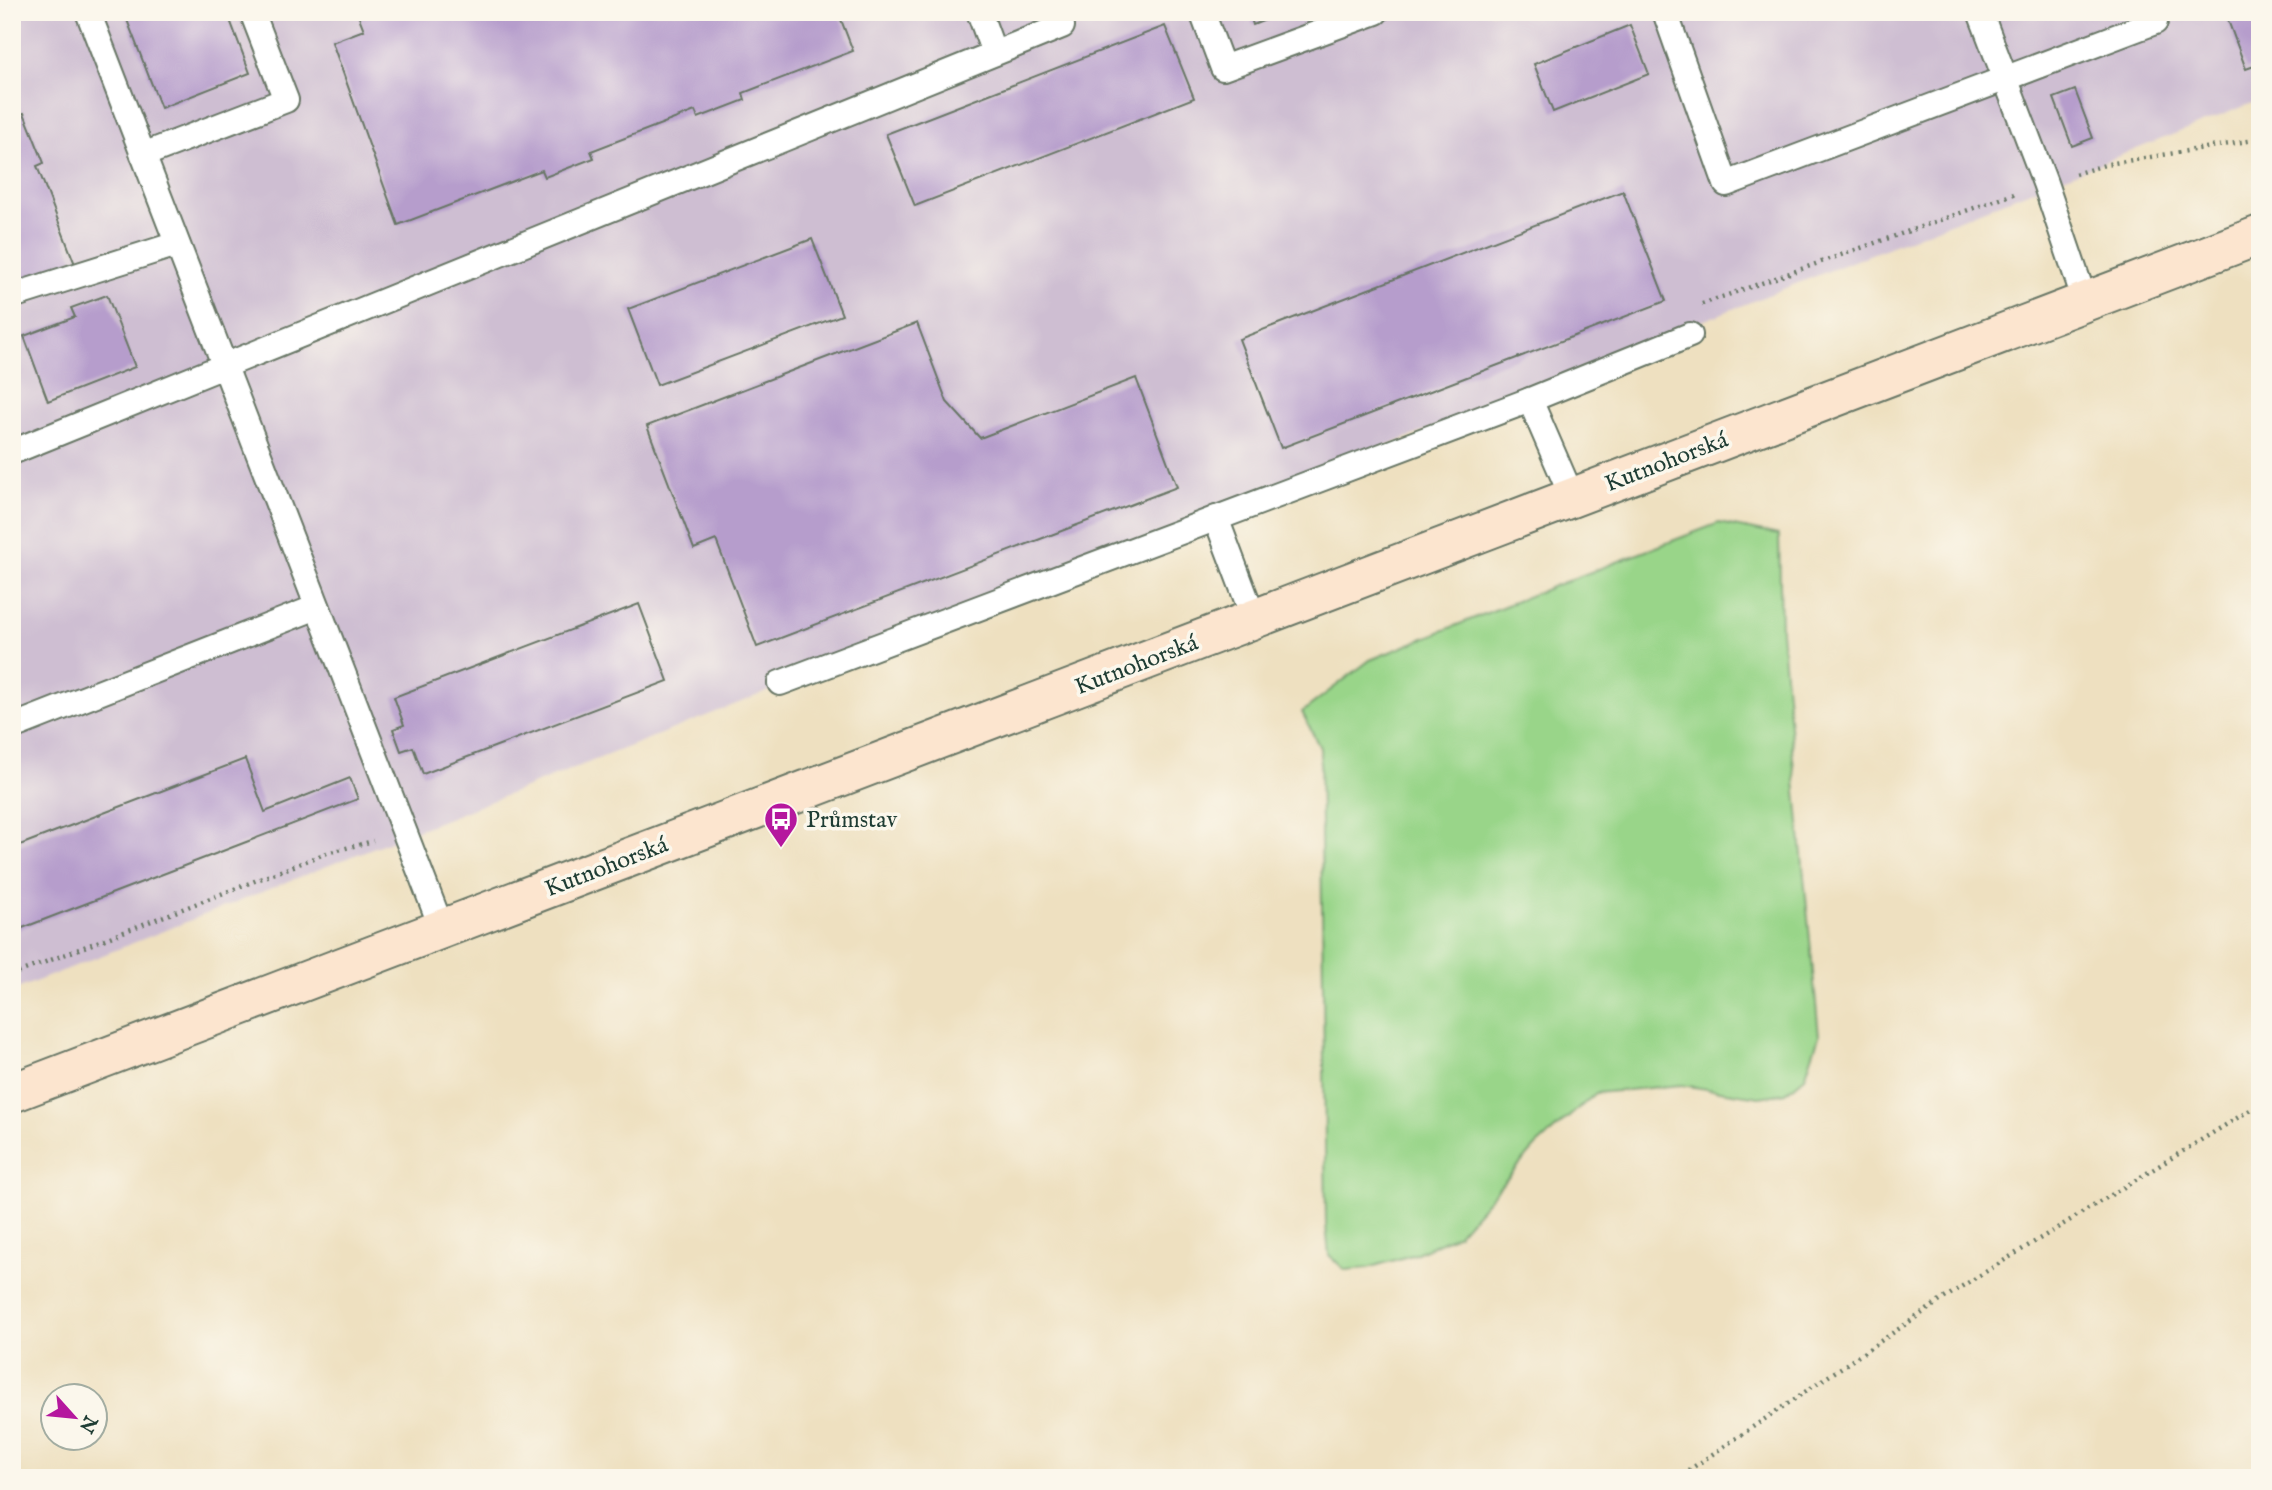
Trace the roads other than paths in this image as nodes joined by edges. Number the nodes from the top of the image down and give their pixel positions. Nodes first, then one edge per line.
1 (88, 12) edge
2 (252, 12) edge
3 (979, 12) edge
4 (1202, 12) edge
5 (1376, 12) edge
6 (1665, 12) edge
7 (1980, 12) edge
8 (2155, 22) dead end
9 (1062, 26) dead end
10 (994, 53) junction
11 (2005, 79) junction
12 (143, 155) junction
13 (2260, 235) edge
14 (177, 244) junction
15 (12, 296) edge
16 (2085, 301) junction
17 (1690, 335) road end
18 (224, 365) junction
19 (1530, 400) junction
20 (12, 452) edge
21 (1572, 497) junction
22 (1216, 518) junction
23 (317, 607) junction
24 (1254, 619) junction
25 (780, 683) dead end
26 (12, 727) edge
27 (442, 929) junction
28 (12, 1093) edge

1 - 12 lane
2 - 12 lane
3 - 10 lane
4 - 5 lane
6 - 11 lane
7 - 11 lane
8 - 11 lane
9 - 10 lane
10 - 18 lane
11 - 16 lane
12 - 14 lane
13 - 16 main road, Kutnohorská
14 - 15 lane
14 - 18 lane
16 - 21 main road, Kutnohorská
17 - 19 lane
18 - 20 lane
18 - 23 lane
19 - 21 lane
19 - 22 lane
21 - 24 main road, Kutnohorská
22 - 24 lane
22 - 25 lane
23 - 26 lane
23 - 27 lane
24 - 27 main road, Kutnohorská
27 - 28 main road, Kutnohorská

